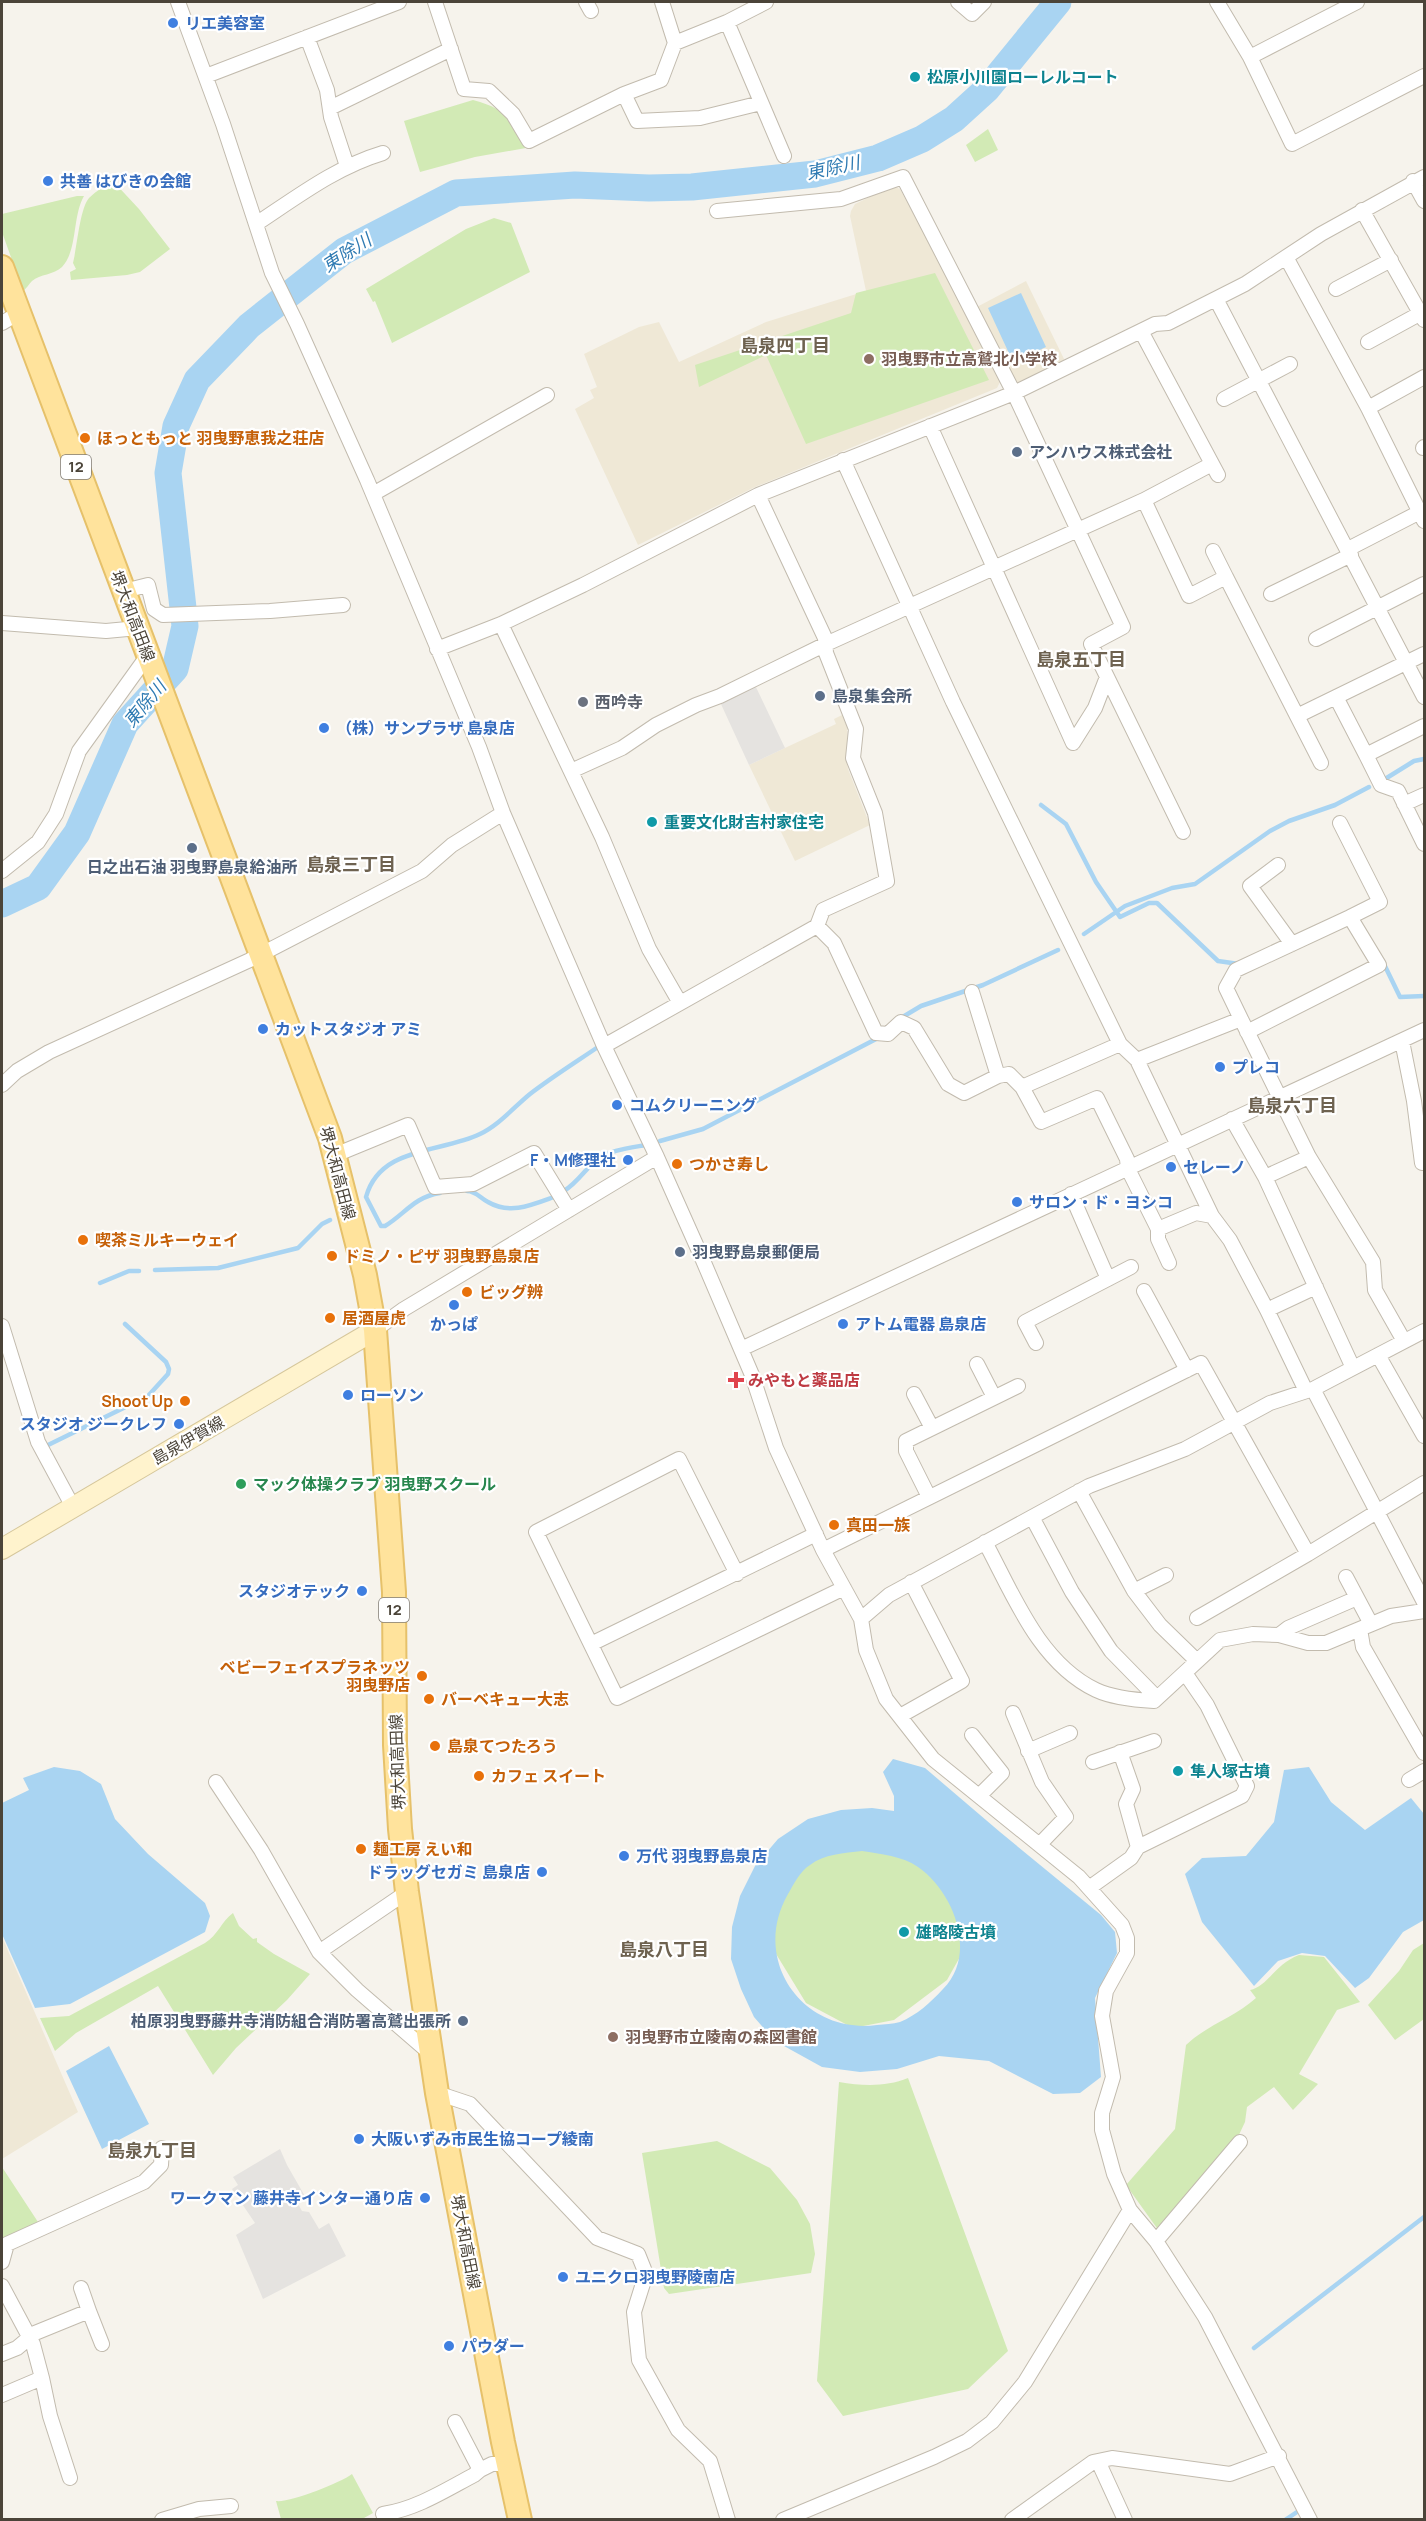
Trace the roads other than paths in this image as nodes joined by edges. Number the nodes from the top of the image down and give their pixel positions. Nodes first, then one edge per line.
1 (178, 2) edge
2 (399, 2) edge
3 (435, 2) edge
4 (662, 2) edge
5 (766, 2) edge
6 (958, 2) edge
7 (984, 2) edge
8 (1220, 2) edge
9 (1357, 2) edge
10 (727, 22) junction
11 (307, 37) junction
12 (675, 43) junction
13 (451, 49) junction
14 (1250, 57) junction
15 (206, 76) junction
16 (1425, 76) edge
17 (624, 94) junction
18 (761, 103) junction
19 (330, 108) junction
20 (383, 153) dead end
21 (784, 156) dead end
22 (347, 166) junction
23 (1419, 179) edge
24 (1425, 201) edge
25 (1362, 210) junction
26 (717, 212) dead end
27 (256, 224) junction
28 (1286, 257) junction
29 (1391, 260) junction
30 (2, 267) edge
31 (1336, 290) dead end
32 (1216, 299) junction
33 (1423, 317) edge
34 (10, 318) edge
35 (1141, 331) junction
36 (1368, 342) dead end
37 (1290, 364) dead end
38 (1425, 377) edge
39 (1259, 380) junction
40 (1014, 393) junction
41 (547, 395) dead end
42 (1224, 399) dead end
43 (1368, 408) junction
44 (930, 426) junction
45 (843, 460) junction
46 (373, 494) junction
47 (758, 495) junction
48 (1144, 500) junction
49 (1422, 517) edge
50 (1077, 529) junction
51 (1213, 551) dead end
52 (1349, 552) junction
53 (994, 568) junction
54 (1226, 577) junction
55 (1425, 584) edge
56 (124, 591) junction
57 (1271, 594) dead end
58 (343, 605) dead end
59 (909, 606) junction
60 (1379, 608) junction
61 (2, 623) edge
62 (501, 624) junction
63 (138, 628) junction
64 (1316, 639) dead end
65 (825, 644) junction
66 (437, 648) junction
67 (1425, 654) edge
68 (150, 660) junction
69 (1407, 662) junction
70 (1107, 676) junction
71 (1336, 697) junction
72 (1425, 697) edge
73 (1297, 716) junction
74 (1425, 726) edge
75 (1366, 755) junction
76 (1321, 763) dead end
77 (571, 771) junction
78 (1425, 795) edge
79 (1404, 804) junction
80 (503, 813) junction
81 (1340, 823) dead end
82 (1183, 832) dead end
83 (1425, 844) edge
84 (1278, 865) dead end
85 (2, 871) edge
86 (1350, 917) junction
87 (817, 926) junction
88 (1292, 944) junction
89 (262, 954) junction
90 (972, 992) dead end
91 (680, 1003) junction
92 (1244, 1025) junction
93 (1425, 1030) edge
94 (1402, 1041) junction
95 (1120, 1044) junction
96 (604, 1046) junction
97 (1137, 1060) junction
98 (998, 1076) junction
99 (2, 1085) edge
100 (1022, 1087) junction
101 (1279, 1097) junction
102 (1419, 1100) edge
103 (1232, 1119) junction
104 (1180, 1146) junction
105 (335, 1155) junction
106 (657, 1157) junction
107 (1309, 1157) junction
108 (1422, 1163) dead end
109 (1128, 1169) junction
110 (1265, 1177) junction
111 (1071, 1194) junction
112 (569, 1210) junction
113 (1212, 1216) junction
114 (1158, 1229) junction
115 (1169, 1263) dead end
116 (1131, 1267) dead end
117 (1108, 1279) junction
118 (1316, 1287) junction
119 (1144, 1292) dead end
120 (1267, 1310) junction
121 (2, 1326) edge
122 (375, 1330) junction
123 (1425, 1331) edge
124 (1404, 1341) junction
125 (1036, 1343) dead end
126 (741, 1349) junction
127 (1378, 1355) junction
128 (977, 1364) dead end
129 (1353, 1368) junction
130 (1187, 1370) junction
131 (1018, 1386) dead end
132 (1310, 1390) junction
133 (914, 1394) dead end
134 (994, 1397) junction
135 (1233, 1423) junction
136 (932, 1428) junction
137 (1425, 1436) edge
138 (1425, 1483) edge
139 (1079, 1491) junction
140 (929, 1497) junction
141 (73, 1507) junction
142 (1377, 1510) junction
143 (1032, 1517) junction
144 (816, 1534) junction
145 (985, 1542) junction
146 (2, 1549) edge
147 (823, 1550) junction
148 (1308, 1554) junction
149 (737, 1574) junction
150 (1166, 1575) dead end
151 (1346, 1577) dead end
152 (911, 1582) junction
153 (844, 1588) junction
154 (1134, 1592) junction
155 (1357, 1598) junction
156 (1425, 1602) edge
157 (1425, 1611) edge
158 (1197, 1617) dead end
159 (861, 1619) junction
160 (1365, 1627) junction
161 (1279, 1635) junction
162 (591, 1644) junction
163 (1197, 1661) junction
164 (1185, 1673) junction
165 (1157, 1698) junction
166 (1012, 1713) dead end
167 (900, 1716) junction
168 (1071, 1732) dead end
169 (972, 1735) dead end
170 (1154, 1741) dead end
171 (1028, 1751) junction
172 (1120, 1752) junction
173 (1425, 1753) edge
174 (1093, 1762) dead end
175 (1425, 1771) edge
176 (1408, 1780) dead end
177 (216, 1782) dead end
178 (980, 1796) junction
179 (1040, 1844) junction
180 (1138, 1847) junction
181 (1089, 1888) junction
182 (407, 1892) junction
183 (319, 1952) junction
184 (432, 2055) junction
185 (437, 2093) junction
186 (1240, 2142) dead end
187 (162, 2148) dead end
188 (1130, 2210) junction
189 (1156, 2241) junction
190 (2, 2262) edge
191 (2, 2286) edge
192 (81, 2288) dead end
193 (89, 2311) junction
194 (29, 2336) junction
195 (102, 2344) dead end
196 (2, 2354) edge
197 (42, 2378) junction
198 (2, 2394) edge
199 (455, 2422) dead end
200 (1279, 2457) junction
201 (1098, 2461) junction
202 (508, 2464) junction
203 (480, 2470) junction
204 (70, 2478) dead end
205 (231, 2506) dead end
206 (1029, 2506) junction
207 (383, 2514) dead end
208 (162, 2520) edge
209 (520, 2520) edge
210 (728, 2520) edge
211 (783, 2520) edge
212 (1012, 2520) edge
213 (1036, 2520) edge
214 (1125, 2520) edge
215 (1311, 2520) edge

1 - 15 street
2 - 11 street
3 - 13 street
4 - 12 street
5 - 10 street
6 - 7 street
8 - 14 street
9 - 14 street
10 - 12 street
10 - 18 street
11 - 15 street
11 - 19 street
12 - 17 street
13 - 17 street
13 - 19 street
14 - 16 street
15 - 27 street
17 - 18 street
18 - 21 street
19 - 22 street
20 - 22 street
22 - 27 street
23 - 24 street
23 - 25 street
25 - 28 street
25 - 29 street
26 - 40 street
27 - 46 street
28 - 32 street
28 - 43 street
29 - 31 street
29 - 33 street
30 - 34 main road, 堺大和高田線 / 12
32 - 35 street
32 - 39 street
33 - 36 street
34 - 56 main road, 堺大和高田線 / 12
35 - 40 street
35 - 48 street
37 - 39 street
38 - 43 street
39 - 42 street
39 - 52 street
40 - 44 street
40 - 50 street
41 - 46 street
43 - 49 street
44 - 45 street
44 - 53 street
45 - 47 street
45 - 59 street
46 - 66 street
47 - 62 street
47 - 65 street
48 - 50 street
48 - 54 street
49 - 52 street
50 - 53 street
50 - 70 street
51 - 54 street
52 - 57 street
52 - 60 street
53 - 59 street
53 - 70 street
54 - 73 street
55 - 60 street
56 - 58 street
56 - 63 main road, 堺大和高田線 / 12
59 - 65 street
59 - 95 street
60 - 64 street
60 - 69 street
61 - 63 street
62 - 66 street
62 - 77 street
63 - 68 main road, 堺大和高田線 / 12
65 - 77 street
65 - 87 street
66 - 80 street
67 - 69 street
68 - 85 street
68 - 89 main road, 堺大和高田線 / 12
69 - 71 street
69 - 72 street
70 - 82 street
71 - 73 street
71 - 75 street
73 - 76 street
74 - 75 street
75 - 79 street
77 - 91 street
78 - 79 street
79 - 83 street
80 - 89 street
80 - 96 street
81 - 86 street
84 - 88 street
86 - 88 street
86 - 92 street
87 - 91 street
87 - 98 street
88 - 92 street
89 - 99 street
89 - 105 main road, 堺大和高田線 / 12
90 - 98 street
91 - 96 street
92 - 97 street
92 - 101 street
93 - 94 street
94 - 101 street
94 - 102 street
95 - 97 street
95 - 100 street
96 - 106 street
97 - 104 street
98 - 100 street
100 - 109 street
101 - 103 street
101 - 107 street
102 - 108 street
103 - 104 street
103 - 110 street
104 - 109 street
104 - 113 street
105 - 112 street
105 - 122 main road, 堺大和高田線 / 12
106 - 112 street
106 - 126 street
107 - 110 street
107 - 124 street
109 - 111 street
109 - 114 street
110 - 118 street
111 - 117 street
111 - 126 street
112 - 122 street
113 - 114 street
113 - 120 street
114 - 115 street
116 - 117 street
117 - 125 street
118 - 120 street
118 - 129 street
119 - 130 street
120 - 132 street
121 - 141 street
122 - 141 main road, 島泉伊賀線
122 - 182 main road, 堺大和高田線 / 12
123 - 124 street
124 - 127 street
126 - 144 street
127 - 129 street
127 - 137 street
128 - 134 street
129 - 132 street
130 - 135 street
130 - 140 street
131 - 134 street
132 - 135 street
132 - 142 street
133 - 136 street
134 - 136 street
135 - 139 street
135 - 148 street
136 - 140 street
138 - 142 street
139 - 143 street
139 - 154 street
140 - 147 street
141 - 146 main road, 島泉伊賀線
142 - 148 street
142 - 156 street
143 - 145 street
143 - 165 street
144 - 147 street
144 - 149 street
145 - 152 street
145 - 165 street
147 - 153 street
148 - 158 street
149 - 162 street
149 - 162 street
150 - 154 street
151 - 155 street
152 - 159 street
152 - 167 street
153 - 159 street
153 - 162 street
154 - 163 street
155 - 160 street
155 - 161 street
157 - 160 street
159 - 167 street
160 - 161 street
160 - 173 street
161 - 163 street
163 - 164 street
164 - 165 street
164 - 180 street
166 - 171 street
167 - 178 street
168 - 171 street
169 - 178 street
170 - 172 street
171 - 179 street
172 - 174 street
172 - 180 street
175 - 176 street
177 - 183 street
178 - 179 street
179 - 181 street
180 - 181 street
181 - 188 street
182 - 183 street
182 - 184 main road, 堺大和高田線 / 12
183 - 184 street
184 - 185 main road, 堺大和高田線 / 12
185 - 202 main road, 堺大和高田線 / 12
185 - 210 street
186 - 189 street
187 - 190 street
188 - 189 street
188 - 211 street
189 - 200 street
191 - 194 street
192 - 193 street
193 - 194 street
193 - 195 street
194 - 196 street
194 - 197 street
197 - 198 street
197 - 204 street
199 - 203 street
200 - 201 street
200 - 215 street
201 - 206 street
201 - 214 street
202 - 203 street
202 - 209 main road, 堺大和高田線 / 12
203 - 207 street
205 - 208 street
206 - 212 street
206 - 213 street

